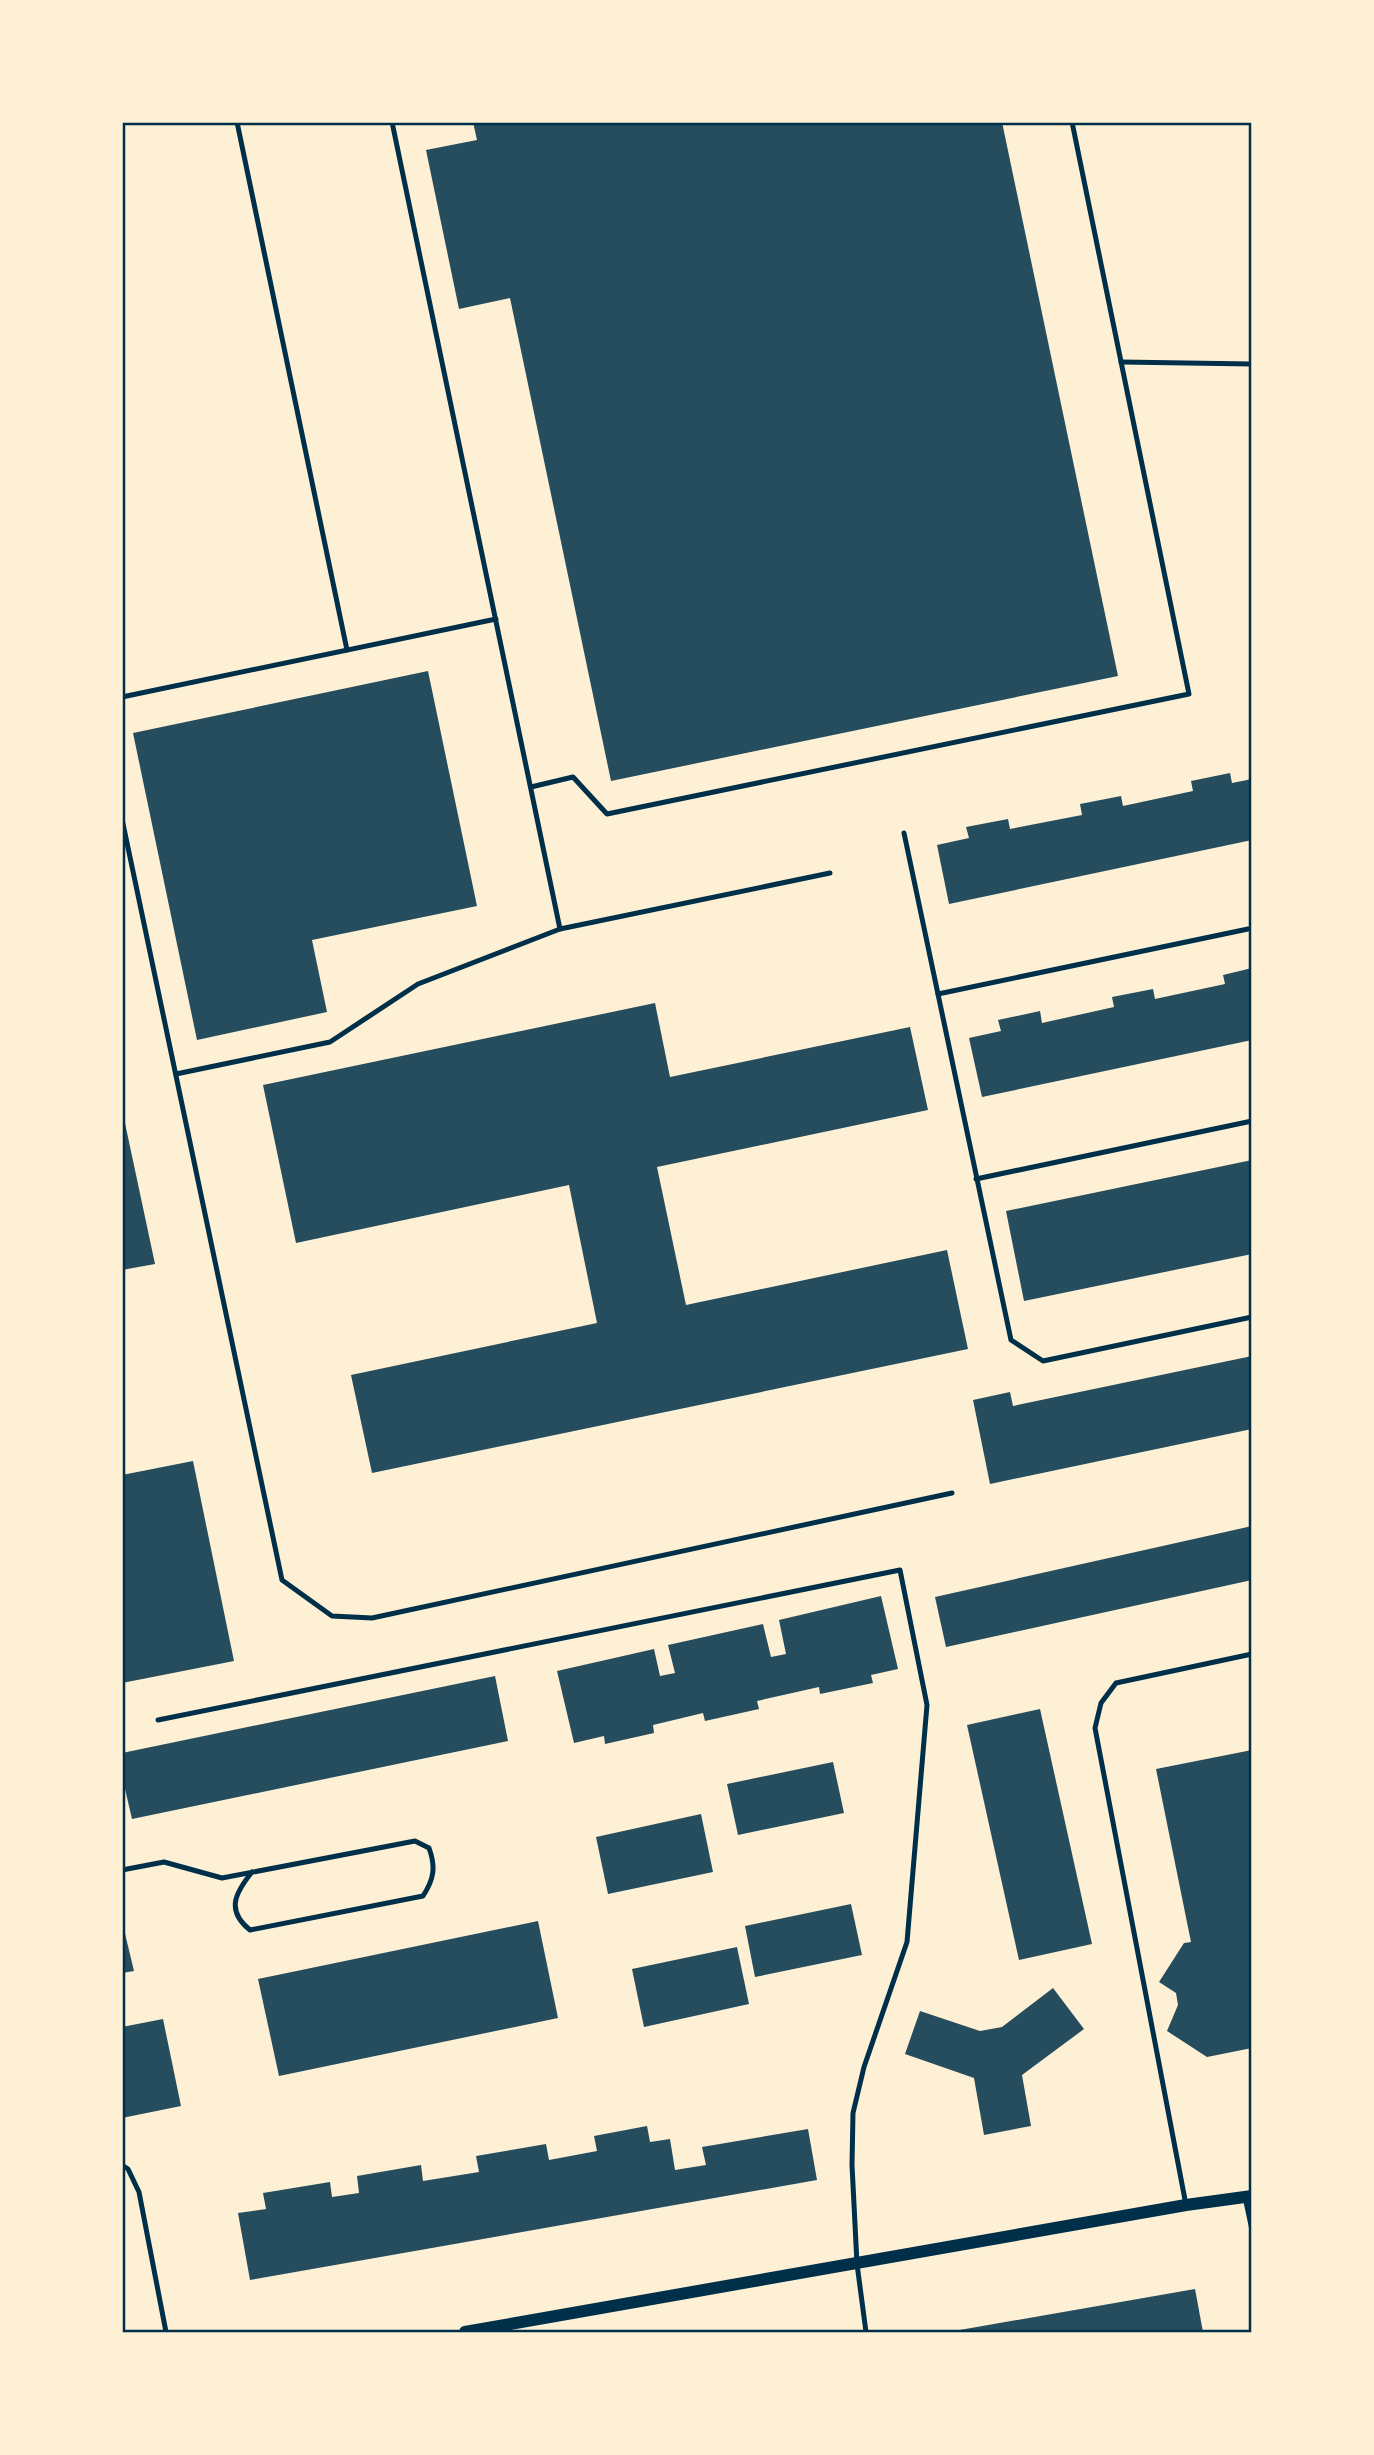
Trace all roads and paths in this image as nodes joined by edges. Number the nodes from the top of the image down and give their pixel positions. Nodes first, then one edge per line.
1 (237, 122) edge
2 (392, 122) edge
3 (1072, 122) edge
4 (1121, 362) junction
5 (1251, 364) edge
6 (496, 619) junction
7 (347, 650) junction
8 (122, 697) edge
9 (531, 787) junction
10 (122, 818) edge
11 (904, 833) dead end
12 (830, 873) dead end
13 (560, 929) junction
14 (1248, 929) dead end
15 (938, 994) junction
16 (176, 1074) junction
17 (1251, 1121) edge
18 (976, 1179) junction
19 (1251, 1317) edge
20 (952, 1493) dead end
21 (1251, 1654) edge
22 (158, 1720) dead end
23 (122, 1870) edge
24 (253, 1872) junction
25 (122, 2165) edge
26 (1248, 2197) edge
27 (1186, 2206) junction
28 (1251, 2230) edge
29 (857, 2264) junction
30 (166, 2333) edge
31 (465, 2333) edge
32 (866, 2333) edge

1 - 7 lane
2 - 6 lane
3 - 4 lane
4 - 5 lane
4 - 9 lane
6 - 7 lane
6 - 9 lane
7 - 8 lane
9 - 13 lane
10 - 16 lane
11 - 15 lane
12 - 13 lane
13 - 16 lane
14 - 15 lane
15 - 18 lane
16 - 20 lane
17 - 18 lane
18 - 19 lane
21 - 27 lane
22 - 29 lane
23 - 24 lane
24 - 24 lane
25 - 30 lane
26 - 27 street
26 - 28 lane
27 - 29 street
29 - 31 street
29 - 32 lane

